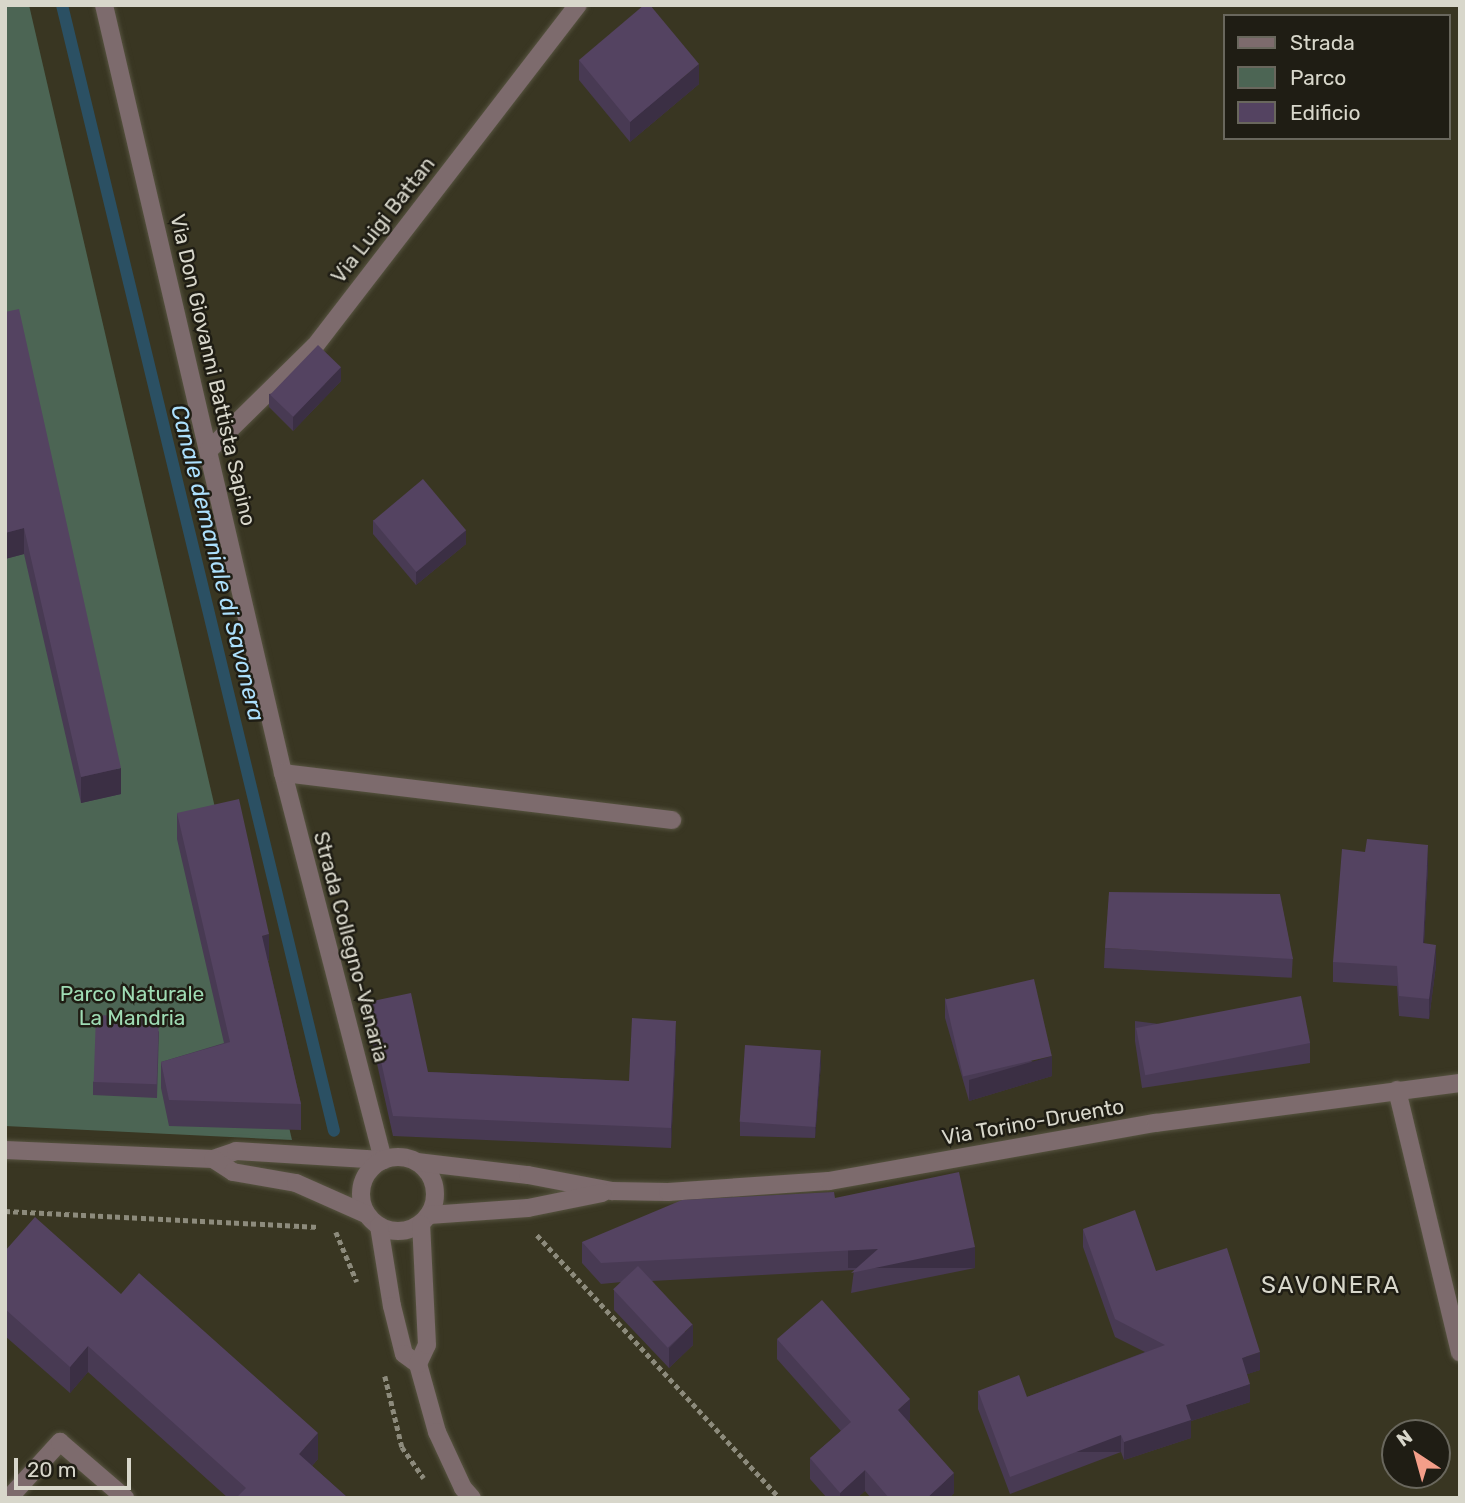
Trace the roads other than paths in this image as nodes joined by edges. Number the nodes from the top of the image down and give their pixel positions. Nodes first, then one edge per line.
1 (104, 5) edge
2 (578, 5) edge
3 (209, 450) junction
4 (276, 745) joint
5 (283, 773) junction
6 (672, 820) dead end
7 (1460, 1083) edge
8 (1397, 1090) junction
9 (5, 1150) edge
10 (212, 1159) junction
11 (383, 1160) junction
12 (417, 1162) junction
13 (612, 1191) junction
14 (425, 1219) junction
15 (372, 1220) junction
16 (1460, 1353) edge
17 (418, 1364) junction
18 (9, 1498) edge
19 (125, 1498) edge
20 (472, 1498) edge

1 - 3 street, Via Don Giovanni Battista Sapino
2 - 3 street, Via Luigi Battan
3 - 4 street, Via Don Giovanni Battista Sapino
4 - 5 street, Strada Collegno-Venaria
5 - 6 street
5 - 11 street, Strada Collegno-Venaria
7 - 8 street, Via Torino-Druento
8 - 13 street, Via Torino-Druento
8 - 16 street
9 - 10 street
10 - 11 street
10 - 15 street
11 - 12 street
11 - 15 street
12 - 13 street, Via Torino-Druento
12 - 14 street
13 - 14 street, Via Torino-Druento
14 - 15 street
14 - 17 street
15 - 17 street
17 - 20 street
18 - 19 street

